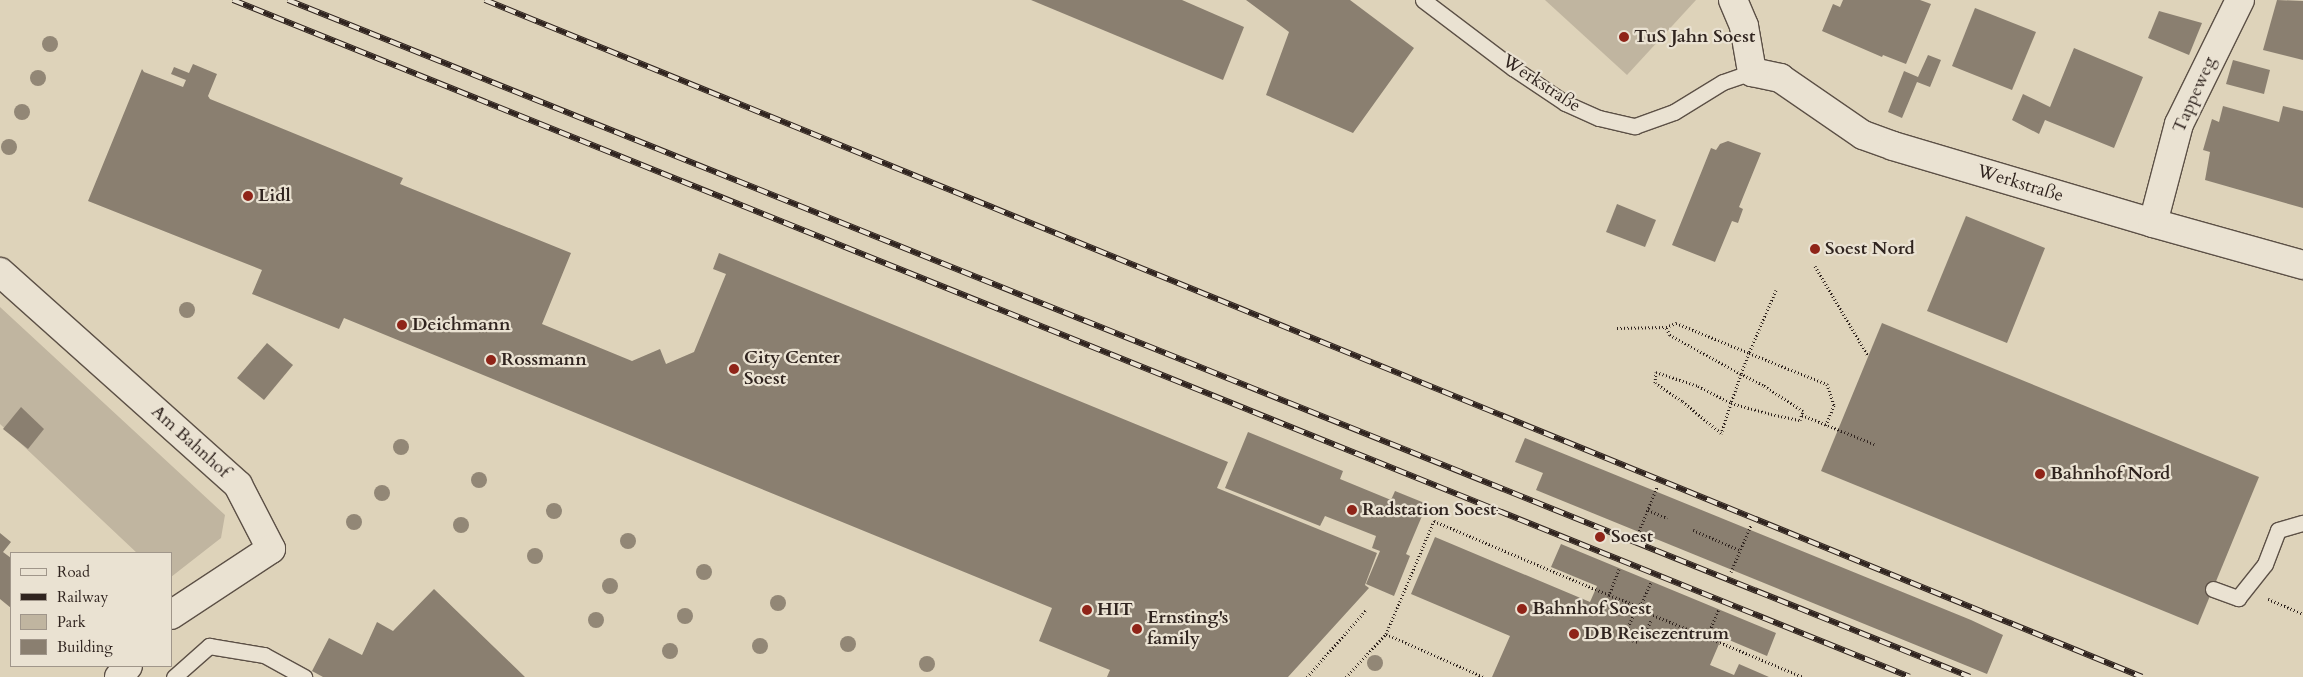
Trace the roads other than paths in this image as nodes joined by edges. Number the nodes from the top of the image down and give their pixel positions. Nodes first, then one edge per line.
1 (1423, 0) edge
2 (1733, 0) edge
3 (2240, 0) edge
4 (1752, 72) junction
5 (2153, 223) junction
6 (2303, 265) edge
7 (0, 272) edge
8 (2303, 524) edge
9 (2213, 589) dead end
10 (172, 614) edge
11 (127, 667) edge
12 (119, 677) edge
13 (174, 677) edge
14 (304, 677) edge

1 - 4 lane, Werkstraße
2 - 4 street
3 - 5 street, Tappeweg
4 - 5 street, Werkstraße
5 - 6 street, Werkstraße
7 - 10 street, Am Bahnhof
8 - 9 lane
11 - 12 street
13 - 14 lane

